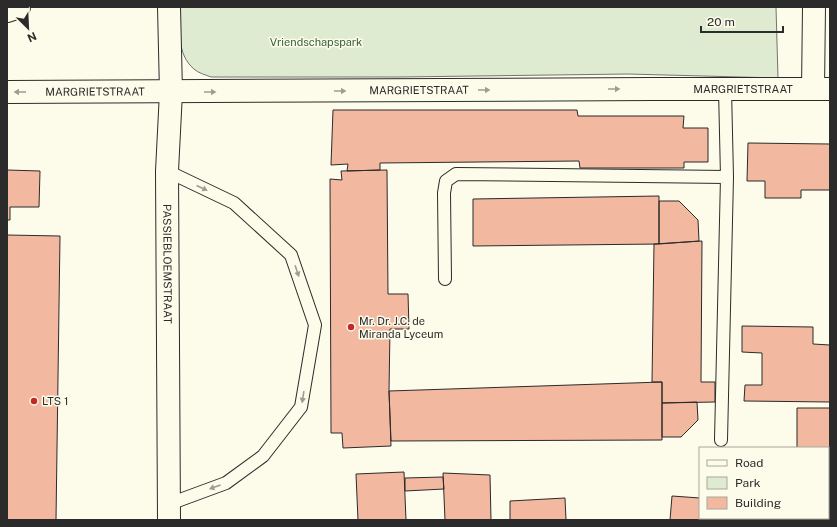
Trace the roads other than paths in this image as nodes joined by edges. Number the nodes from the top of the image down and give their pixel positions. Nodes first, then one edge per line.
1 (19, 7) edge
2 (169, 7) edge
3 (814, 7) edge
4 (7, 11) edge
5 (725, 89) junction
6 (822, 89) edge
7 (7, 92) edge
8 (171, 92) junction
9 (167, 171) junction
10 (727, 177) junction
11 (445, 279) dead end
12 (721, 440) dead end
13 (169, 512) edge

1 - 4 street
2 - 8 street, PASSIEBLOEMSTRAAT
3 - 6 street
5 - 6 street, MARGRIETSTRAAT
8 -> 5 street, MARGRIETSTRAAT
5 - 10 lane
8 -> 7 street, MARGRIETSTRAAT
8 - 9 street, PASSIEBLOEMSTRAAT
9 - 13 street, PASSIEBLOEMSTRAAT
9 -> 13 lane
10 - 11 lane
10 - 12 lane

